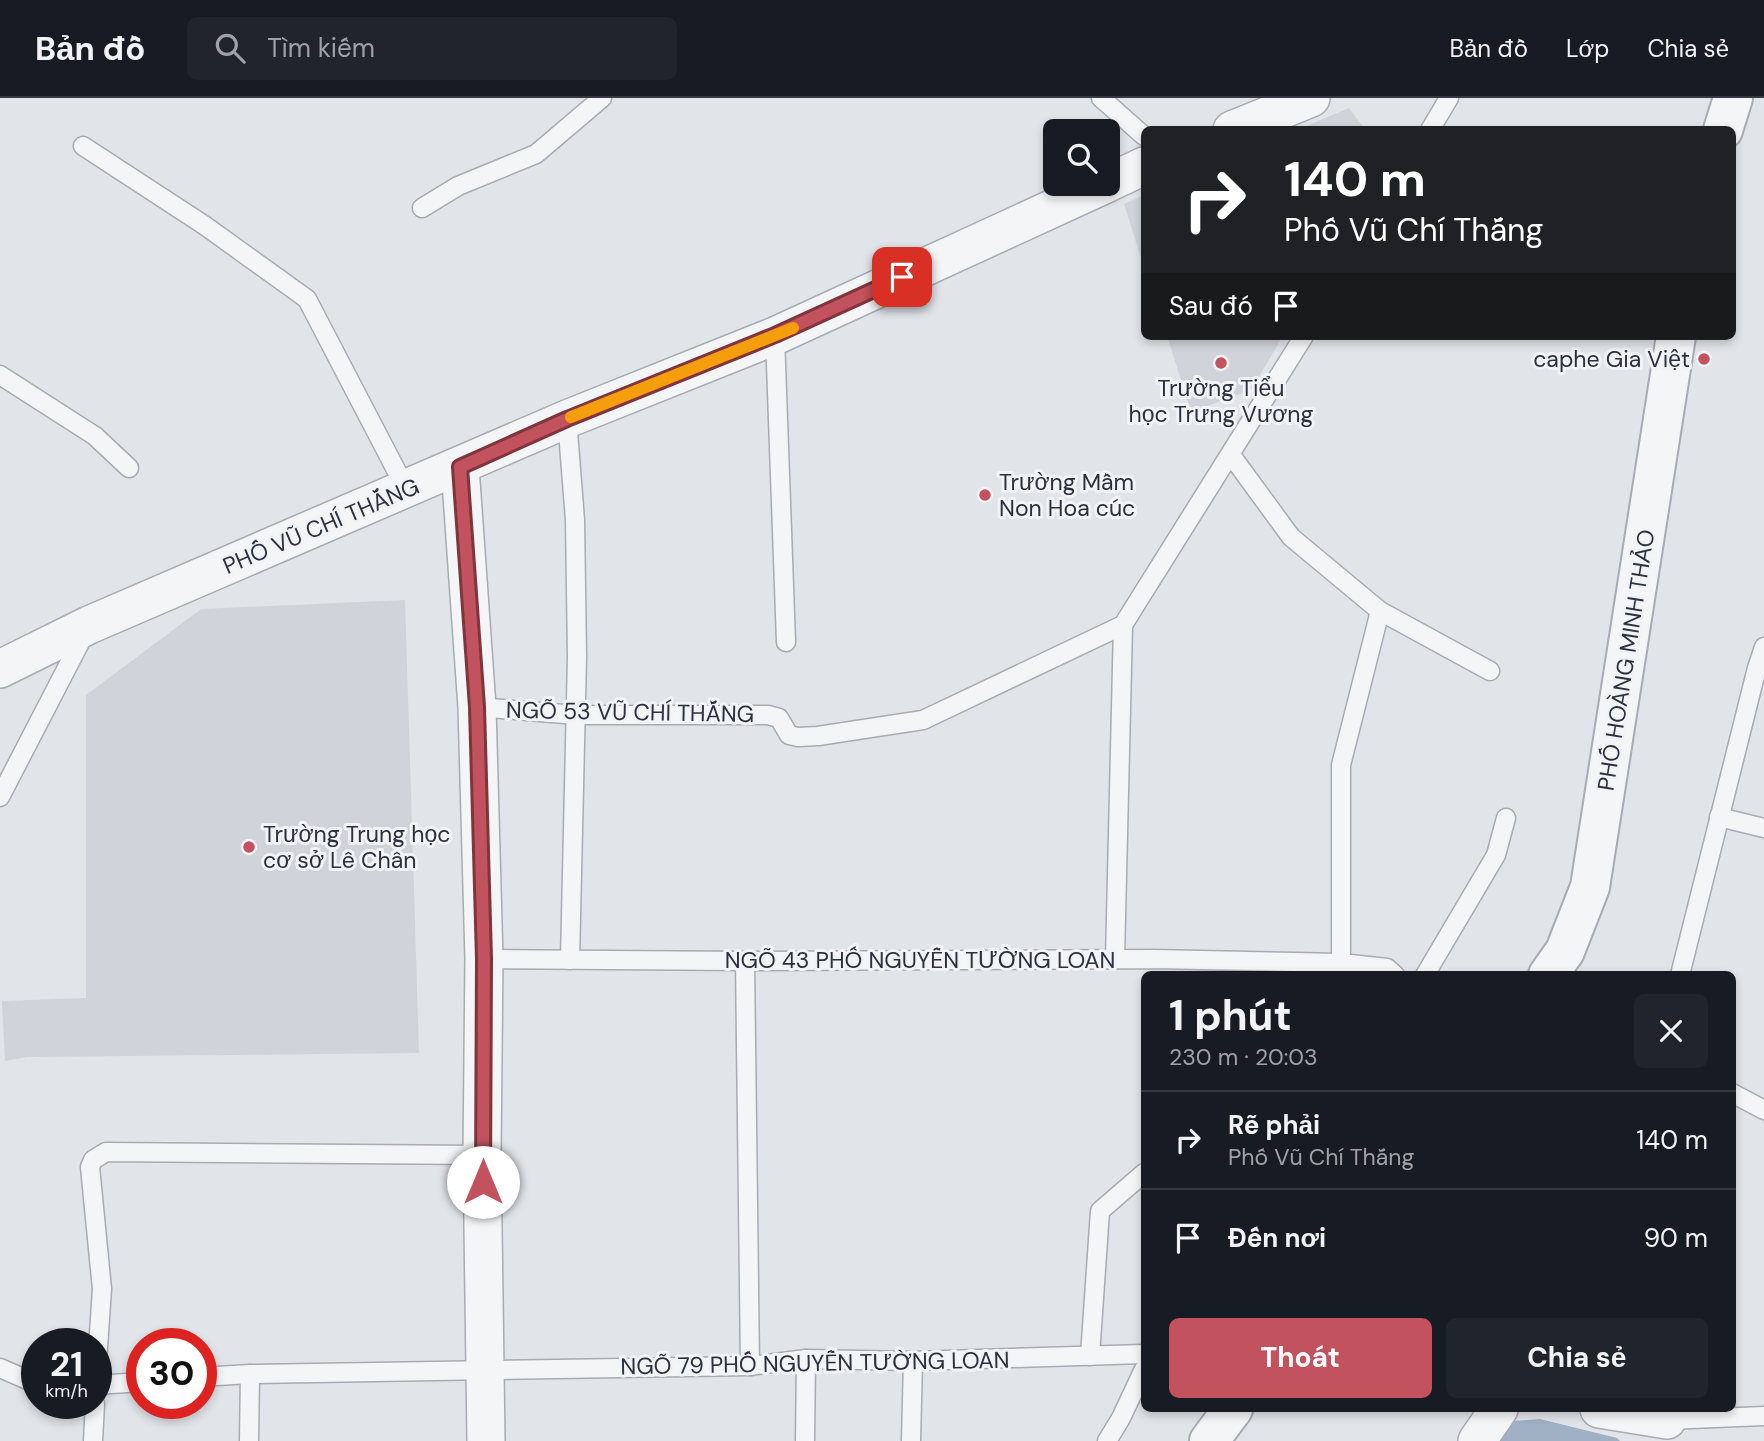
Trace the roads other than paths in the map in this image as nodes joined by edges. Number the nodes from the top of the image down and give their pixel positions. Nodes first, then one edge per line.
1 (602, 98) edge
2 (1101, 98) edge
3 (1311, 98) edge
4 (1449, 98) edge
5 (1733, 98) edge
6 (1242, 126) edge
7 (1432, 126) edge
8 (1724, 126) edge
9 (1141, 133) edge
10 (83, 146) dead end
11 (1141, 167) edge
12 (1120, 177) edge
13 (1079, 196) edge
14 (422, 208) dead end
15 (775, 335) junction
16 (1302, 340) edge
17 (1675, 340) edge
18 (0, 375) edge
19 (567, 419) junction
20 (1231, 455) junction
21 (460, 467) junction
22 (129, 468) dead end
23 (406, 489) junction
24 (1380, 611) junction
25 (89, 625) junction
26 (1123, 625) junction
27 (786, 642) dead end
28 (1764, 646) edge
29 (0, 669) edge
30 (1490, 671) dead end
31 (477, 707) junction
32 (577, 715) junction
33 (0, 797) edge
34 (1719, 817) junction
35 (1506, 818) dead end
36 (1764, 828) edge
37 (484, 959) junction
38 (1115, 959) junction
39 (570, 960) junction
40 (745, 961) junction
41 (1341, 963) junction
42 (1152, 967) edge
43 (1390, 971) edge
44 (1427, 971) edge
45 (1551, 971) edge
46 (1681, 971) edge
47 (1736, 1095) edge
48 (1764, 1110) edge
49 (482, 1155) junction
50 (1141, 1176) edge
51 (99, 1328) edge
52 (1141, 1354) edge
53 (1090, 1356) junction
54 (806, 1359) junction
55 (913, 1361) junction
56 (750, 1366) junction
57 (0, 1368) edge
58 (486, 1371) junction
59 (250, 1374) junction
60 (1141, 1375) edge
61 (217, 1376) edge
62 (21, 1377) edge
63 (1231, 1412) edge
64 (1497, 1412) edge
65 (1614, 1412) edge
66 (1764, 1416) edge
67 (94, 1419) edge
68 (1668, 1423) edge
69 (93, 1441) edge
70 (249, 1441) edge
71 (486, 1441) edge
72 (805, 1441) edge
73 (911, 1441) edge
74 (1107, 1441) edge
75 (1209, 1441) edge
76 (1477, 1441) edge

1 - 14 lane
2 - 9 lane
3 - 6 street
4 - 7 lane
5 - 8 street
10 - 23 lane
11 - 12 street, PHỐ VŨ CHÍ THẮNG
13 - 15 street, PHỐ VŨ CHÍ THẮNG
15 - 19 street, PHỐ VŨ CHÍ THẮNG
15 - 27 lane
16 - 20 lane
17 - 45 street, PHỐ HOÀNG MINH THẢO
18 - 22 lane
19 - 21 street, PHỐ VŨ CHÍ THẮNG
19 - 32 lane
20 - 24 lane
20 - 26 lane
21 - 23 street, PHỐ VŨ CHÍ THẮNG
21 - 31 street
23 - 25 street, PHỐ VŨ CHÍ THẮNG
24 - 30 lane
24 - 41 lane
25 - 29 street, PHỐ VŨ CHÍ THẮNG
25 - 33 lane
26 - 32 lane, NGÕ 53 VŨ CHÍ THẮNG
26 - 38 lane
28 - 34 lane
31 - 32 lane, NGÕ 53 VŨ CHÍ THẮNG
31 - 37 street
32 - 39 lane
34 - 36 lane
34 - 46 lane
35 - 44 lane
37 - 39 lane, NGÕ 43 PHỐ NGUYỄN TƯỜNG LOAN
37 - 49 street
38 - 40 lane, NGÕ 43 PHỐ NGUYỄN TƯỜNG LOAN
38 - 42 lane, NGÕ 43 PHỐ NGUYỄN TƯỜNG LOAN
39 - 40 lane, NGÕ 43 PHỐ NGUYỄN TƯỜNG LOAN
40 - 56 lane
41 - 42 lane, NGÕ 43 PHỐ NGUYỄN TƯỜNG LOAN
41 - 43 lane, NGÕ 43 PHỐ NGUYỄN TƯỜNG LOAN
47 - 48 lane
49 - 51 lane
49 - 58 street
50 - 53 lane
52 - 53 lane, NGÕ 79 PHỐ NGUYỄN TƯỜNG LOAN
53 - 55 lane, NGÕ 79 PHỐ NGUYỄN TƯỜNG LOAN
54 - 55 lane, NGÕ 79 PHỐ NGUYỄN TƯỜNG LOAN
54 - 56 lane, NGÕ 79 PHỐ NGUYỄN TƯỜNG LOAN
54 - 72 lane
55 - 73 lane
56 - 58 lane, NGÕ 79 PHỐ NGUYỄN TƯỜNG LOAN
57 - 62 lane
58 - 59 lane, NGÕ 79 PHỐ NGUYỄN TƯỜNG LOAN
58 - 71 street
59 - 61 lane, NGÕ 79 PHỐ NGUYỄN TƯỜNG LOAN
59 - 70 lane
60 - 74 lane
63 - 75 street
64 - 76 street
65 - 68 street
66 - 68 lane
67 - 69 lane

